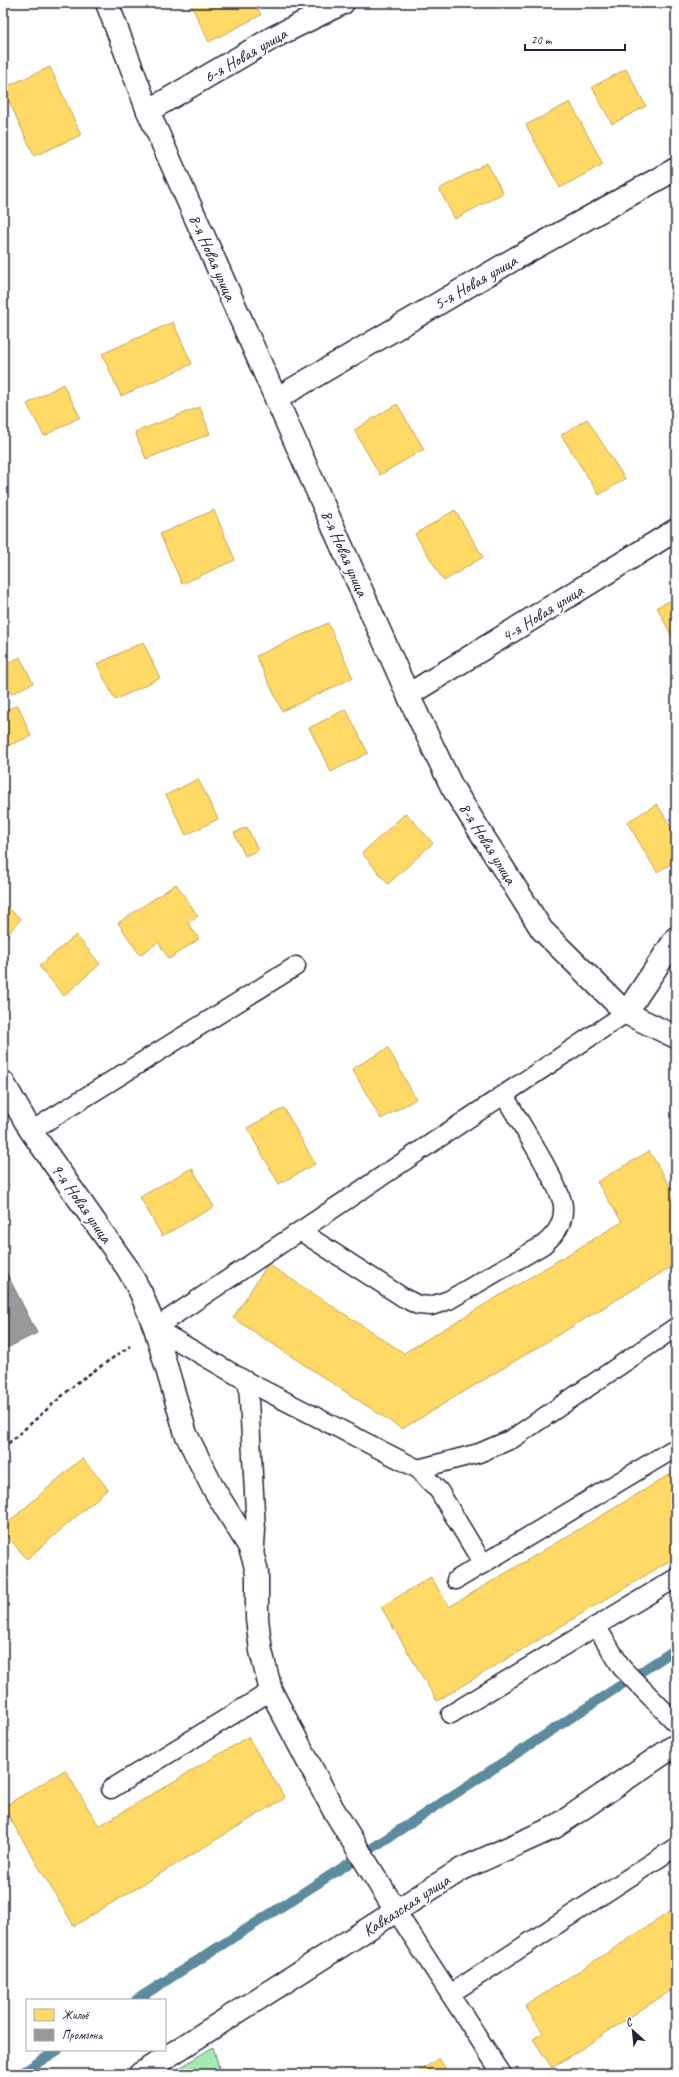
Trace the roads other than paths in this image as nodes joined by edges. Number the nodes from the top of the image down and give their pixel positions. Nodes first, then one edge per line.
1 (107, 3) edge
2 (343, 3) edge
3 (148, 111) junction
4 (676, 170) edge
5 (276, 399) junction
6 (676, 530) edge
7 (408, 696) junction
8 (676, 938) edge
9 (296, 966) dead end
10 (626, 1013) junction
11 (676, 1036) edge
12 (3, 1082) edge
13 (504, 1095) junction
14 (31, 1131) junction
15 (300, 1231) junction
16 (676, 1327) edge
17 (155, 1328) junction
18 (248, 1382) junction
19 (672, 1450) dead end
20 (418, 1469) junction
21 (254, 1560) junction
22 (483, 1564) junction
23 (676, 1578) edge
24 (456, 1580) dead end
25 (596, 1626) junction
26 (271, 1692) junction
27 (451, 1714) dead end
28 (676, 1723) edge
29 (676, 1745) edge
30 (111, 1789) dead end
31 (676, 1847) edge
32 (396, 1911) junction
33 (450, 1994) junction
34 (140, 2074) edge
35 (502, 2074) edge

1 - 3 street, 8-я Новая улица
2 - 3 street, 6-я Новая улица
3 - 5 street, 8-я Новая улица
4 - 5 street, 5-я Новая улица
5 - 7 street, 8-я Новая улица
6 - 7 street, 4-я Новая улица
7 - 10 street, 8-я Новая улица
8 - 10 street
9 - 14 lane
10 - 11 street, 8-я Новая улица
10 - 13 lane
12 - 14 street, 9-я Новая улица
13 - 15 lane
13 - 15 lane
14 - 17 street, 9-я Новая улица
15 - 17 lane
16 - 20 lane
17 - 18 lane
17 - 21 street, 9-я Новая улица
18 - 20 lane
18 - 21 lane
19 - 22 lane
20 - 22 lane
21 - 26 street, 9-я Новая улица
22 - 24 lane
23 - 25 lane
25 - 27 lane
25 - 28 lane
26 - 30 lane
26 - 32 street, 9-я Новая улица
29 - 32 street, Кавказская улица
31 - 33 lane
32 - 33 lane
32 - 34 street, Кавказская улица
33 - 35 lane

